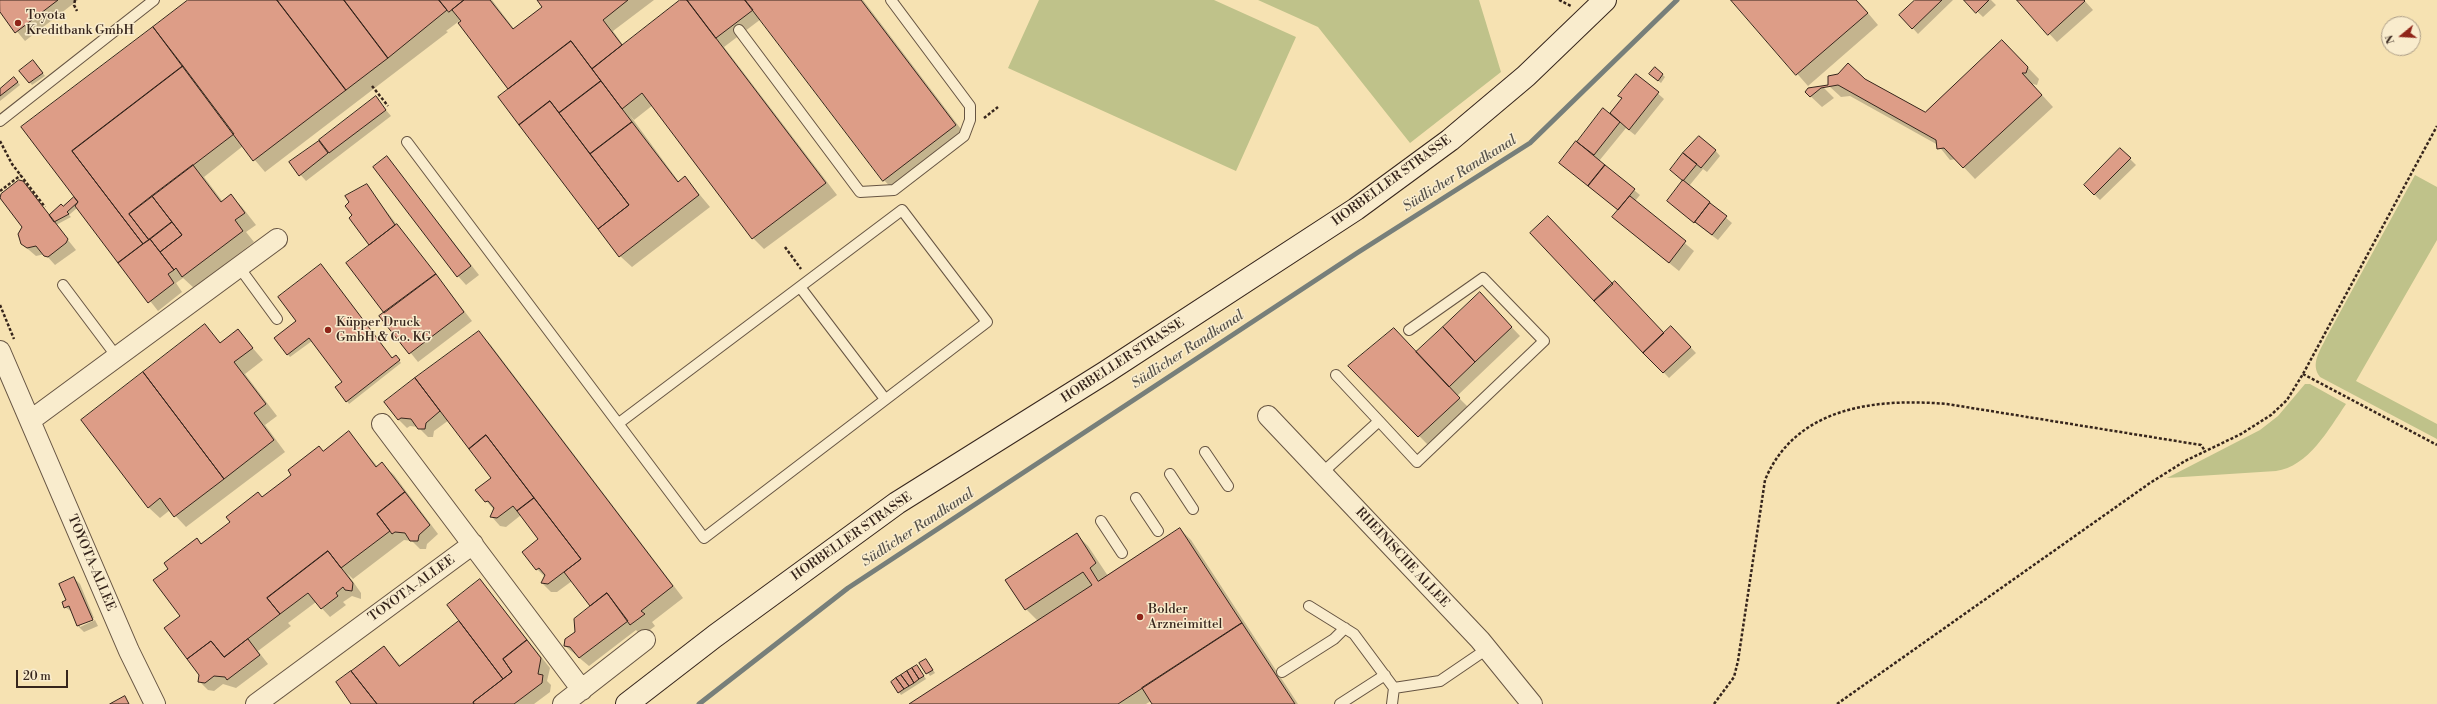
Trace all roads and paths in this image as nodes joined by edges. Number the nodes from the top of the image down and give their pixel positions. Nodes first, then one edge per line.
1 (75, 0) edge
2 (154, 0) edge
3 (891, 0) edge
4 (1605, 0) edge
5 (76, 11) dead end
6 (739, 30) dead end
7 (372, 86) dead end
8 (388, 106) dead end
9 (0, 121) edge
10 (2437, 126) edge
11 (0, 141) edge
12 (407, 142) dead end
13 (21, 175) junction
14 (0, 191) edge
15 (45, 207) dead end
16 (276, 239) dead end
17 (785, 247) dead end
18 (239, 267) junction
19 (809, 280) junction
20 (63, 285) dead end
21 (800, 287) junction
22 (277, 319) dead end
23 (1409, 330) dead end
24 (0, 351) edge
25 (117, 357) junction
26 (2303, 374) junction
27 (1336, 376) dead end
28 (885, 398) junction
29 (1268, 416) dead end
30 (31, 420) junction
31 (1379, 421) junction
32 (619, 423) junction
33 (382, 424) dead end
34 (2437, 444) edge
35 (2205, 451) junction
36 (1205, 452) dead end
37 (1322, 473) junction
38 (1170, 474) dead end
39 (1228, 486) dead end
40 (1136, 498) dead end
41 (1193, 509) dead end
42 (1101, 521) dead end
43 (1158, 531) dead end
44 (472, 544) junction
45 (1122, 553) dead end
46 (1308, 606) dead end
47 (1345, 628) junction
48 (645, 640) dead end
49 (1487, 649) junction
50 (1282, 672) dead end
51 (1385, 675) junction
52 (1394, 688) junction
53 (582, 690) junction
54 (155, 704) edge
55 (256, 704) edge
56 (563, 704) edge
57 (627, 704) edge
58 (1340, 704) edge
59 (1392, 704) edge
60 (1532, 704) edge
61 (1714, 704) edge
62 (1837, 704) edge

1 - 5 path
2 - 9 lane
3 - 6 lane
4 - 57 main road, HORBELLER STRASSE
7 - 8 path
10 - 26 path
11 - 13 path
12 - 32 lane
13 - 14 path
13 - 15 path
16 - 18 street
17 - 19 path
18 - 22 lane
18 - 25 street
19 - 21 lane
19 - 28 lane
20 - 25 lane
21 - 28 lane
21 - 32 lane
23 - 31 lane
24 - 30 street, TOYOTA-ALLEE
25 - 30 street
26 - 34 path
26 - 35 path
27 - 31 lane
28 - 32 lane
29 - 37 street, RHEINISCHE ALLEE
30 - 54 street, TOYOTA-ALLEE
31 - 37 lane
33 - 44 street
35 - 61 path
35 - 62 path
36 - 39 lane
37 - 49 street, RHEINISCHE ALLEE
38 - 41 lane
40 - 43 lane
42 - 45 lane
44 - 53 street
44 - 55 street, TOYOTA-ALLEE
46 - 47 lane
47 - 50 lane
47 - 51 lane
48 - 53 street
49 - 52 lane
49 - 60 street, RHEINISCHE ALLEE
51 - 52 lane
51 - 58 lane
52 - 59 lane
53 - 56 street

